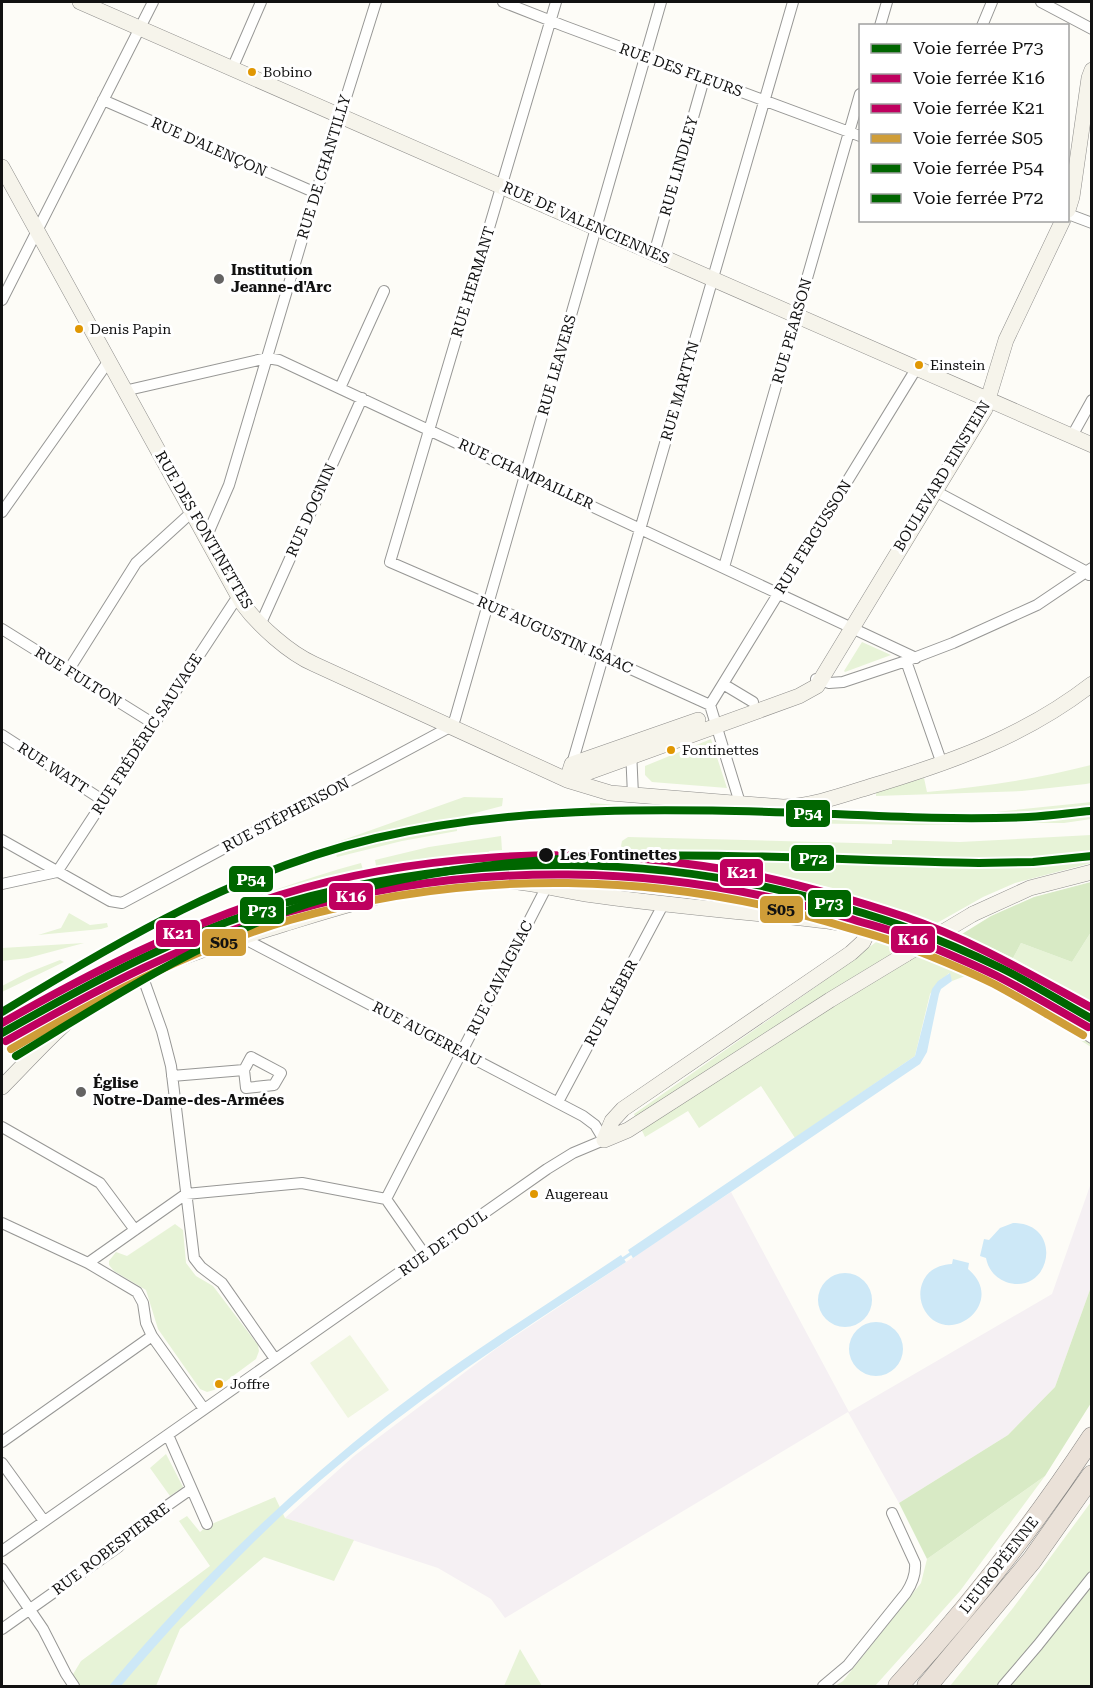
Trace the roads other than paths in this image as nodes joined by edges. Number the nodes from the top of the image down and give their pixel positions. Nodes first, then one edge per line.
1 (80, 2) edge
2 (153, 2) edge
3 (261, 2) edge
4 (376, 2) edge
5 (503, 2) edge
6 (556, 2) edge
7 (661, 2) edge
8 (793, 2) edge
9 (887, 2) edge
10 (992, 2) edge
11 (1041, 2) edge
12 (551, 20) junction
13 (881, 24) edge
14 (983, 24) edge
15 (140, 28) junction
16 (1092, 29) edge
17 (645, 57) junction
18 (232, 69) junction
19 (1092, 70) edge
20 (704, 79) junction
21 (103, 100) junction
22 (764, 101) junction
23 (859, 107) edge
24 (339, 115) junction
25 (855, 134) edge
26 (2, 167) edge
27 (502, 186) junction
28 (316, 193) junction
29 (1069, 208) edge
30 (1069, 212) edge
31 (1062, 222) edge
32 (1092, 223) edge
33 (596, 227) junction
34 (37, 231) junction
35 (654, 254) junction
36 (712, 280) junction
37 (384, 291) dead end
38 (2, 300) edge
39 (795, 317) junction
40 (267, 358) junction
41 (108, 362) junction
42 (916, 369) junction
43 (340, 387) junction
44 (124, 391) junction
45 (362, 398) junction
46 (988, 400) junction
47 (1092, 400) edge
48 (429, 429) junction
49 (1072, 436) junction
50 (1092, 445) edge
51 (525, 474) junction
52 (935, 491) junction
53 (2, 512) edge
54 (192, 512) junction
55 (640, 528) junction
56 (206, 538) junction
57 (390, 562) joint
58 (724, 567) junction
59 (1090, 572) edge
60 (779, 593) junction
61 (237, 596) junction
62 (489, 604) junction
63 (261, 623) junction
64 (851, 627) junction
65 (2, 629) edge
66 (603, 656) junction
67 (911, 660) junction
68 (68, 671) junction
69 (818, 680) junction
70 (723, 684) junction
71 (1092, 684) edge
72 (753, 702) junction
73 (713, 715) junction
74 (154, 724) junction
75 (450, 727) junction
76 (2, 735) edge
77 (631, 750) junction
78 (942, 764) junction
79 (581, 765) junction
80 (567, 780) junction
81 (633, 795) junction
82 (104, 801) junction
83 (740, 803) junction
84 (2, 840) edge
85 (57, 872) junction
86 (1092, 872) edge
87 (2, 884) edge
88 (547, 886) junction
89 (664, 903) junction
90 (870, 928) junction
91 (241, 937) junction
92 (142, 975) junction
93 (1092, 1038) edge
94 (461, 1052) junction
95 (244, 1070) dead end
96 (172, 1076) junction
97 (2, 1087) edge
98 (558, 1102) junction
99 (2, 1127) edge
100 (604, 1140) junction
101 (186, 1194) junction
102 (386, 1199) junction
103 (2, 1223) edge
104 (135, 1230) junction
105 (425, 1255) junction
106 (88, 1263) junction
107 (152, 1336) junction
108 (276, 1359) junction
109 (204, 1409) junction
110 (168, 1435) junction
111 (1092, 1437) edge
112 (2, 1442) edge
113 (2, 1463) edge
114 (1092, 1475) edge
115 (191, 1489) junction
116 (892, 1514) dead end
117 (44, 1521) junction
118 (207, 1524) dead end
119 (2, 1551) edge
120 (2, 1569) edge
121 (1092, 1577) edge
122 (29, 1609) junction
123 (2, 1629) edge
124 (74, 1686) edge
125 (823, 1686) edge
126 (898, 1686) edge
127 (927, 1686) edge
128 (1002, 1686) edge

1 - 15 street, RUE DE VALENCIENNES
2 - 15 street
3 - 18 street
4 - 24 street, RUE DE CHANTILLY
5 - 12 street, RUE DES FLEURS
6 - 12 street, RUE HERMANT
7 - 17 street, RUE LEAVERS
8 - 22 street, RUE MARTYN
9 - 13 street
10 - 14 street
11 - 16 street
12 - 17 street, RUE DES FLEURS
12 - 27 street, RUE HERMANT
15 - 18 street, RUE DE VALENCIENNES
15 - 21 street
17 - 20 street, RUE DES FLEURS
17 - 33 street, RUE LEAVERS
18 - 24 street, RUE DE VALENCIENNES
19 - 29 street
20 - 22 street, RUE DES FLEURS
20 - 35 street, RUE LINDLEY
21 - 28 street, RUE D'ALENÇON
21 - 34 street
22 - 25 street, RUE DES FLEURS
22 - 36 street, RUE MARTYN
23 - 25 street, RUE PEARSON
24 - 27 street, RUE DE VALENCIENNES
24 - 28 street, RUE DE CHANTILLY
25 - 39 street, RUE PEARSON
26 - 34 street, RUE DES FONTINETTES
27 - 33 street, RUE DE VALENCIENNES
27 - 48 street, RUE HERMANT
28 - 40 street, RUE DE CHANTILLY
30 - 32 street
31 - 46 street, BOULEVARD EINSTEIN
33 - 35 street, RUE DE VALENCIENNES
33 - 51 street, RUE LEAVERS
34 - 38 street
34 - 41 street, RUE DES FONTINETTES
35 - 36 street, RUE DE VALENCIENNES
36 - 39 street, RUE DE VALENCIENNES
36 - 55 street, RUE MARTYN
37 - 43 street
39 - 42 street, RUE DE VALENCIENNES
39 - 58 street, RUE PEARSON
40 - 43 street, RUE CHAMPAILLER
40 - 44 street
40 - 56 street, RUE DE CHANTILLY
41 - 44 street, RUE DES FONTINETTES
41 - 53 street
42 - 46 street, RUE DE VALENCIENNES
42 - 60 street, RUE FERGUSSON
43 - 45 street, RUE CHAMPAILLER
44 - 54 street, RUE DES FONTINETTES
45 - 48 street, RUE CHAMPAILLER
45 - 63 street, RUE DOGNIN
46 - 49 street, RUE DE VALENCIENNES
46 - 52 street, BOULEVARD EINSTEIN
47 - 49 street
48 - 51 street, RUE CHAMPAILLER
48 - 57 street, RUE HERMANT
49 - 50 street, RUE DE VALENCIENNES
51 - 55 street, RUE CHAMPAILLER
51 - 62 street, RUE LEAVERS
52 - 59 street
52 - 64 street, BOULEVARD EINSTEIN
54 - 56 street, RUE DES FONTINETTES
54 - 68 street
55 - 58 street, RUE CHAMPAILLER
55 - 66 street, RUE MARTYN
56 - 61 street, RUE DES FONTINETTES
57 - 62 street, RUE AUGUSTIN ISAAC
58 - 60 street, RUE CHAMPAILLER
59 - 67 street
60 - 64 street, RUE CHAMPAILLER
60 - 70 street, RUE FERGUSSON
61 - 63 street, RUE DES FONTINETTES
61 - 74 street, RUE FRÉDÉRIC SAUVAGE
62 - 66 street, RUE AUGUSTIN ISAAC
62 - 75 street, RUE LEAVERS
63 - 75 street, RUE DES FONTINETTES
64 - 67 street, RUE CHAMPAILLER
64 - 69 street, BOULEVARD EINSTEIN
65 - 68 street, RUE FULTON
66 - 73 street, RUE AUGUSTIN ISAAC
66 - 79 street, RUE MARTYN
67 - 69 street
67 - 78 street
68 - 74 street, RUE FULTON
69 - 72 street
69 - 73 street
70 - 72 street
70 - 73 street, RUE FERGUSSON
71 - 78 street, RUE DES FONTINETTES
72 - 73 street
73 - 77 street
73 - 83 street
74 - 82 street, RUE FRÉDÉRIC SAUVAGE
75 - 80 street, RUE DES FONTINETTES
75 - 85 street, RUE STÉPHENSON
76 - 82 street, RUE WATT
77 - 79 street
77 - 81 street
78 - 83 street, RUE DES FONTINETTES
79 - 80 street
79 - 81 street, RUE DES FONTINETTES
80 - 81 street, RUE DES FONTINETTES
81 - 83 street, RUE DES FONTINETTES
82 - 85 street, RUE FRÉDÉRIC SAUVAGE
84 - 85 street
85 - 87 street
86 - 100 street, bridge
88 - 89 street
88 - 91 street
88 - 94 street, RUE CAVAIGNAC
89 - 90 street
89 - 98 street, RUE KLÉBER
90 - 93 street
90 - 100 street
91 - 92 street
91 - 94 street, RUE AUGEREAU
92 - 96 street
92 - 97 street
94 - 98 street, RUE AUGEREAU
94 - 102 street, RUE CAVAIGNAC
95 - 96 street
96 - 101 street
98 - 100 street, RUE AUGEREAU
99 - 104 street
100 - 105 street, RUE DE TOUL
101 - 102 street
101 - 104 street
101 - 108 street
102 - 105 street
103 - 106 street
104 - 106 street
105 - 108 street, RUE DE TOUL
106 - 107 street
107 - 109 street
107 - 112 street
108 - 109 street, RUE DE TOUL
109 - 110 street, RUE DE TOUL
110 - 115 street
110 - 117 street, RUE DE TOUL
111 - 126 highway, L'EUROPÉENNE
113 - 117 street
114 - 127 highway, L'EUROPÉENNE
115 - 118 street
115 - 122 street, RUE ROBESPIERRE
116 - 125 street
117 - 119 street, RUE DE TOUL
120 - 122 street
121 - 128 street
122 - 123 street, RUE ROBESPIERRE
122 - 124 street

